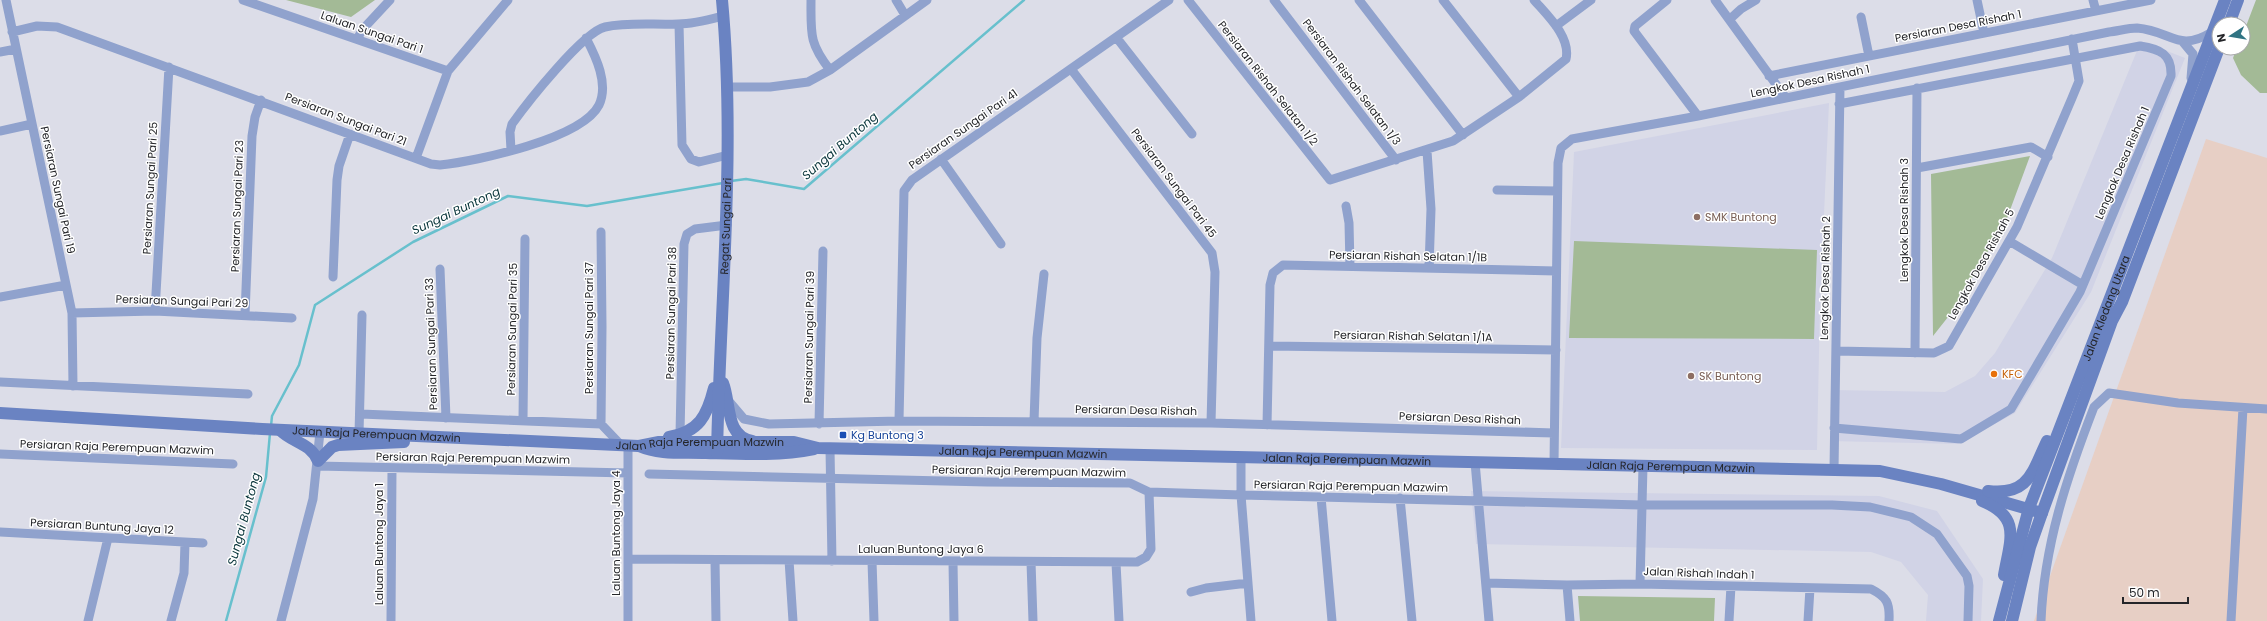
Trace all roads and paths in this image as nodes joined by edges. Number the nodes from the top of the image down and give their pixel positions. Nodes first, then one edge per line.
1 (6, 0) edge
2 (244, 0) edge
3 (390, 0) edge
4 (508, 0) edge
5 (722, 0) edge
6 (811, 0) edge
7 (896, 0) edge
8 (927, 0) edge
9 (1169, 0) edge
10 (1188, 0) edge
11 (1274, 0) edge
12 (1359, 0) edge
13 (1443, 0) edge
14 (1534, 0) edge
15 (1591, 0) edge
16 (1668, 0) edge
17 (1715, 0) edge
18 (1756, 0) edge
19 (1977, 0) edge
20 (2093, 0) edge
21 (2151, 0) edge
22 (2225, 0) edge
23 (2238, 0) edge
24 (2096, 11) junction
25 (905, 15) junction
26 (723, 16) junction
27 (2218, 16) edge
28 (2232, 16) edge
29 (1861, 17) dead end
30 (1730, 20) junction
31 (679, 24) junction
32 (1556, 26) junction
33 (12, 32) junction
34 (2211, 32) edge
35 (1984, 33) junction
36 (2211, 35) edge
37 (1116, 37) junction
38 (586, 38) junction
39 (2072, 39) junction
40 (356, 40) junction
41 (2183, 42) junction
42 (16, 49) junction
43 (0, 52) edge
44 (1869, 56) junction
45 (2216, 56) edge
46 (2075, 58) junction
47 (170, 67) junction
48 (1071, 69) junction
49 (830, 70) junction
50 (448, 71) junction
51 (1769, 76) junction
52 (727, 86) junction
53 (1840, 87) junction
54 (1917, 88) junction
55 (2188, 96) junction
56 (1519, 97) junction
57 (1786, 98) junction
58 (261, 100) junction
59 (1839, 104) junction
60 (1698, 116) junction
61 (32, 124) junction
62 (0, 131) edge
63 (350, 134) junction
64 (1192, 134) dead end
65 (1464, 135) junction
66 (512, 150) junction
67 (1426, 150) junction
68 (2048, 157) junction
69 (416, 158) junction
70 (728, 158) junction
71 (941, 159) junction
72 (1396, 160) junction
73 (1916, 168) junction
74 (1497, 190) dead end
75 (1557, 191) junction
76 (1346, 206) dead end
77 (727, 225) junction
78 (601, 232) dead end
79 (524, 239) dead end
80 (2009, 241) junction
81 (1001, 244) dead end
82 (823, 251) dead end
83 (1350, 266) junction
84 (1429, 268) junction
85 (440, 269) dead end
86 (1556, 271) junction
87 (1044, 274) dead end
88 (334, 277) dead end
89 (66, 285) junction
90 (2083, 285) junction
91 (0, 297) edge
92 (155, 311) junction
93 (72, 313) junction
94 (245, 315) junction
95 (362, 315) dead end
96 (292, 318) dead end
97 (1269, 346) junction
98 (1556, 350) junction
99 (1836, 351) junction
100 (1915, 353) junction
101 (719, 375) junction
102 (0, 382) edge
103 (2075, 384) junction
104 (73, 386) junction
105 (248, 394) dead end
106 (727, 399) junction
107 (2243, 408) junction
108 (2267, 409) edge
109 (0, 413) edge
110 (361, 414) junction
111 (446, 418) junction
112 (523, 420) junction
113 (899, 421) junction
114 (1034, 421) junction
115 (1211, 423) junction
116 (601, 424) junction
117 (819, 424) junction
118 (1267, 424) junction
119 (1834, 428) junction
120 (279, 430) junction
121 (320, 432) junction
122 (1554, 433) junction
123 (359, 434) junction
124 (680, 435) junction
125 (431, 437) junction
126 (650, 442) junction
127 (766, 443) junction
128 (629, 446) junction
129 (717, 448) junction
130 (818, 448) junction
131 (830, 448) junction
132 (0, 454) edge
133 (1241, 457) junction
134 (1475, 462) junction
135 (233, 464) dead end
136 (317, 464) junction
137 (1554, 464) junction
138 (1643, 466) junction
139 (392, 468) junction
140 (1834, 470) junction
141 (628, 473) junction
142 (649, 474) dead end
143 (831, 479) junction
144 (1941, 484) junction
145 (1149, 492) junction
146 (1241, 495) junction
147 (1321, 497) junction
148 (1400, 498) junction
149 (1479, 501) junction
150 (1641, 505) junction
151 (2029, 508) junction
152 (2042, 513) junction
153 (0, 532) edge
154 (108, 538) junction
155 (185, 542) junction
156 (203, 543) dead end
157 (628, 559) junction
158 (715, 560) junction
159 (789, 560) junction
160 (832, 561) junction
161 (872, 561) junction
162 (952, 562) junction
163 (1031, 562) junction
164 (1116, 563) junction
165 (1248, 583) junction
166 (1486, 583) junction
167 (1640, 584) junction
168 (1567, 585) junction
169 (1731, 586) junction
170 (1810, 588) junction
171 (1191, 592) dead end
172 (2000, 619) edge
173 (88, 621) edge
174 (171, 621) edge
175 (281, 621) edge
176 (391, 621) edge
177 (628, 621) edge
178 (716, 621) edge
179 (792, 621) edge
180 (874, 621) edge
181 (954, 621) edge
182 (1033, 621) edge
183 (1119, 621) edge
184 (1252, 621) edge
185 (1332, 621) edge
186 (1412, 621) edge
187 (1489, 621) edge
188 (1570, 621) edge
189 (1729, 621) edge
190 (1808, 621) edge
191 (1889, 621) edge
192 (1968, 621) edge
193 (2012, 621) edge
194 (2041, 621) edge
195 (2231, 621) edge

1 - 33 street, Persiaran Sungai Pari 19
2 - 40 street, Laluan Sungai Pari 1
3 - 40 street
4 - 50 street
5 - 26 main road, Regat Sungai Pari
6 - 49 street
7 - 25 street
8 - 25 street
9 - 37 street, Persiaran Sungai Pari 41
10 - 72 street, Persiaran Rishah Selatan 1/2
11 - 72 street, Persiaran Rishah Selatan 1/3
12 - 65 street
13 - 56 street
14 - 32 street
15 - 32 street
16 - 60 street
17 - 30 street
18 - 30 street
19 - 35 street
20 - 24 street
21 - 24 street, Persiaran Desa Rishah 1
22 - 27 main road, Jalan Kledang Utara
23 - 28 main road
24 - 35 street, Persiaran Desa Rishah 1
25 - 49 street
26 - 31 street
26 - 52 main road, Regat Sungai Pari
29 - 44 street
30 - 51 street
31 - 38 street
31 - 70 street
32 - 56 street
33 - 42 street, Persiaran Sungai Pari 19
33 - 47 street, Persiaran Sungai Pari 21
34 - 41 street
35 - 44 street, Persiaran Desa Rishah 1
36 - 55 main road, Jalan Kledang Utara
37 - 48 street, Persiaran Sungai Pari 41
37 - 64 street
38 - 66 street
38 - 66 street, Persiaran Sungai Pari 21
39 - 41 street, Lengkok Desa Rishah 1
39 - 46 street, Lengkok Desa Rishah 5
39 - 53 street, Lengkok Desa Rishah 1
40 - 50 street, Laluan Sungai Pari 1
41 - 55 street
42 - 43 street
42 - 61 street, Persiaran Sungai Pari 19
44 - 51 street, Persiaran Desa Rishah 1
45 - 152 main road, Jalan Kledang Utara
46 - 54 street, Lengkok Desa Rishah 1
46 - 68 street, Lengkok Desa Rishah 5
46 - 90 street, Lengkok Desa Rishah 1
47 - 58 street, Persiaran Sungai Pari 21
47 - 92 street, Persiaran Sungai Pari 25
48 - 71 street, Persiaran Sungai Pari 41
48 - 115 street, Persiaran Sungai Pari 45
49 - 52 street
50 - 69 street
51 - 57 street
52 - 70 main road, Regat Sungai Pari
53 - 57 street, Lengkok Desa Rishah 1
53 - 59 street, Lengkok Desa Rishah 2
54 - 59 street, Lengkok Desa Rishah 1
54 - 73 street, Lengkok Desa Rishah 3
55 - 103 main road, Jalan Kledang Utara
56 - 65 street
57 - 60 street, Lengkok Desa Rishah 1
58 - 63 street, Persiaran Sungai Pari 21
58 - 94 street, Persiaran Sungai Pari 23
59 - 99 street, Lengkok Desa Rishah 2
60 - 75 street, Lengkok Desa Rishah 1
61 - 62 street
61 - 89 street, Persiaran Sungai Pari 19
63 - 69 street, Persiaran Sungai Pari 21
63 - 88 street
65 - 67 street
66 - 69 street, Persiaran Sungai Pari 21
67 - 72 street
67 - 84 street
68 - 73 street
68 - 80 street, Lengkok Desa Rishah 5
70 - 77 main road, Regat Sungai Pari
71 - 81 street
71 - 113 street, Persiaran Sungai Pari 41
73 - 100 street, Lengkok Desa Rishah 3
74 - 75 street
75 - 86 street
76 - 83 street
77 - 101 main road, Regat Sungai Pari
77 - 124 street, Persiaran Sungai Pari 38
78 - 116 street, Persiaran Sungai Pari 37
79 - 112 street, Persiaran Sungai Pari 35
80 - 90 street
80 - 100 street, Lengkok Desa Rishah 5
82 - 117 street, Persiaran Sungai Pari 39
83 - 84 street, Persiaran Rishah Selatan 1/1B
83 - 97 street, Persiaran Rishah Selatan 1/1B
84 - 86 street, Persiaran Rishah Selatan 1/1B
85 - 111 street, Persiaran Sungai Pari 33
86 - 98 street
87 - 114 street
89 - 91 street
89 - 93 street, Persiaran Sungai Pari 19
90 - 119 street, Lengkok Desa Rishah 1
92 - 93 street, Persiaran Sungai Pari 29
92 - 94 street, Persiaran Sungai Pari 29
93 - 104 street, Persiaran Sungai Pari 19
94 - 96 street, Persiaran Sungai Pari 29
95 - 110 street
97 - 98 street, Persiaran Rishah Selatan 1/1A
97 - 118 street
98 - 122 street
99 - 100 street, Lengkok Desa Rishah 5
99 - 119 street, Lengkok Desa Rishah 2
101 - 106 main road
101 - 124 main road
101 - 129 main road, Regat Sungai Pari
102 - 104 street
103 - 144 main road
103 - 151 main road, Jalan Kledang Utara
104 - 105 street
106 - 117 street, Persiaran Desa Rishah
106 - 127 main road
107 - 108 street
107 - 194 street
107 - 195 street
109 - 120 main road, Jalan Raja Perempuan Mazwin
110 - 111 street
110 - 123 street
111 - 112 street
112 - 116 street
113 - 114 street, Persiaran Desa Rishah
113 - 117 street, Persiaran Desa Rishah
114 - 115 street, Persiaran Desa Rishah
115 - 118 street, Persiaran Desa Rishah
116 - 128 street
118 - 122 street, Persiaran Desa Rishah
119 - 140 street, Lengkok Desa Rishah 2
120 - 121 main road, Jalan Raja Perempuan Mazwin
120 - 136 main road
121 - 123 main road, Jalan Raja Perempuan Mazwin
121 - 136 street
122 - 137 street
123 - 125 main road, Jalan Raja Perempuan Mazwin
124 - 126 main road
125 - 128 main road, Jalan Raja Perempuan Mazwin
125 - 136 main road
126 - 128 main road, Jalan Raja Perempuan Mazwin
126 - 129 main road, Jalan Raja Perempuan Mazwin
127 - 129 main road, Jalan Raja Perempuan Mazwin
127 - 130 main road, Jalan Raja Perempuan Mazwin
128 - 129 main road
128 - 141 street, Laluan Buntong Jaya 4
129 - 130 main road
130 - 131 main road, Jalan Raja Perempuan Mazwin
131 - 133 main road, Jalan Raja Perempuan Mazwin
131 - 143 street
132 - 135 street, Persiaran Raja Perempuan Mazwim
133 - 134 main road, Jalan Raja Perempuan Mazwin
133 - 146 street
134 - 137 main road, Jalan Raja Perempuan Mazwin
134 - 149 street
136 - 139 street, Persiaran Raja Perempuan Mazwim
136 - 175 street
137 - 138 main road, Jalan Raja Perempuan Mazwin
138 - 140 main road, Jalan Raja Perempuan Mazwin
138 - 150 street
139 - 141 street, Persiaran Raja Perempuan Mazwim
139 - 176 street, Laluan Buntong Jaya 1
140 - 144 main road, Jalan Raja Perempuan Mazwin
141 - 157 street, Laluan Buntong Jaya 4
142 - 143 street, Persiaran Raja Perempuan Mazwim
143 - 145 street, Persiaran Raja Perempuan Mazwim
143 - 160 street
144 - 151 main road, Jalan Raja Perempuan Mazwin
144 - 172 main road
145 - 146 street, Persiaran Raja Perempuan Mazwim
145 - 164 street, Laluan Buntong Jaya 6
146 - 147 street, Persiaran Raja Perempuan Mazwim
146 - 165 street
147 - 148 street, Persiaran Raja Perempuan Mazwim
147 - 185 street
148 - 149 street, Persiaran Raja Perempuan Mazwim
148 - 186 street
149 - 150 street, Persiaran Raja Perempuan Mazwim
149 - 166 street
150 - 167 street
150 - 192 street, Persiaran Raja Perempuan Mazwim
151 - 152 main road, Jalan Raja Perempuan Mazwin
151 - 172 main road, Jalan Kledang Utara
152 - 193 main road, Jalan Kledang Utara
153 - 154 street, Persiaran Buntung Jaya 12
154 - 155 street, Persiaran Buntung Jaya 12
154 - 173 street
155 - 156 street, Persiaran Buntung Jaya 12
155 - 174 street
157 - 158 street, Laluan Buntong Jaya 6
157 - 177 street, Laluan Buntong Jaya 4
158 - 159 street, Laluan Buntong Jaya 6
158 - 178 street
159 - 160 street, Laluan Buntong Jaya 6
159 - 179 street
160 - 161 street, Laluan Buntong Jaya 6
161 - 162 street, Laluan Buntong Jaya 6
161 - 180 street
162 - 163 street, Laluan Buntong Jaya 6
162 - 181 street
163 - 164 street, Laluan Buntong Jaya 6
163 - 182 street
164 - 183 street
165 - 171 street
165 - 184 street
166 - 168 street, Jalan Rishah Indah 1
166 - 187 street
167 - 168 street, Jalan Rishah Indah 1
167 - 169 street, Jalan Rishah Indah 1
168 - 188 street
169 - 170 street, Jalan Rishah Indah 1
169 - 189 street
170 - 190 street
170 - 191 street, Jalan Rishah Indah 1

